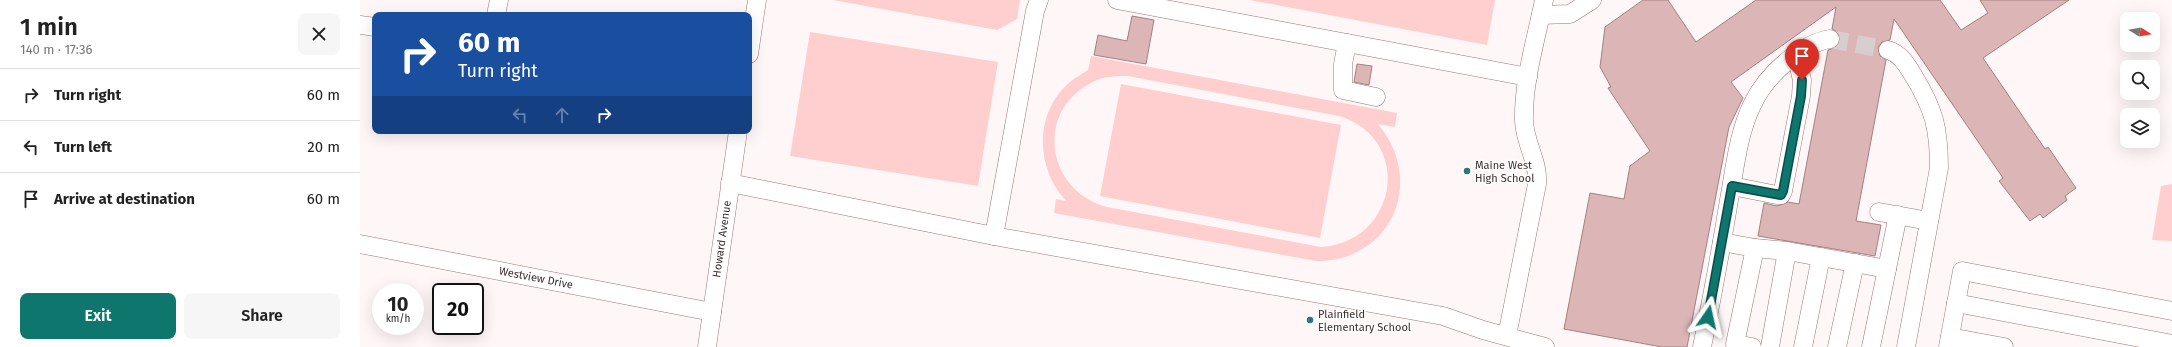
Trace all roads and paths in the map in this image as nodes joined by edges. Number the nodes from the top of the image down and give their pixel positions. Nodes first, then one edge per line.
1 (499, 0) edge
2 (757, 0) edge
3 (1039, 0) edge
4 (1117, 0) edge
5 (1592, 0) edge
6 (1542, 7) edge
7 (497, 12) edge
8 (360, 25) edge
9 (372, 27) edge
10 (752, 34) edge
11 (1830, 39) tunnel mouth
12 (1347, 43) junction
13 (1888, 50) tunnel mouth
14 (1796, 55) junction
15 (1528, 77) junction
16 (1376, 97) dead end
17 (738, 134) edge
18 (730, 183) junction
19 (1732, 186) junction
20 (1879, 212) dead end
21 (1898, 215) junction
22 (1929, 221) junction
23 (994, 236) junction
24 (1722, 242) junction
25 (360, 244) edge
26 (1755, 248) junction
27 (1788, 251) junction
28 (1821, 257) junction
29 (1855, 263) junction
30 (1887, 269) junction
31 (1956, 303) junction
32 (2172, 311) edge
33 (712, 312) junction
34 (1507, 336) junction
35 (1949, 342) edge
36 (2172, 344) edge
37 (706, 347) edge
38 (1545, 347) edge
39 (1702, 347) edge
40 (1752, 347) edge
41 (1770, 347) edge
42 (1803, 347) edge
43 (1837, 347) edge
44 (1871, 347) edge
45 (1906, 347) edge
46 (2004, 347) edge

1 - 7 street
2 - 10 street
3 - 23 street
4 - 12 street
5 - 6 street
6 - 15 street
8 - 9 street
11 - 14 street
12 - 15 street
12 - 16 street
13 - 22 street
14 - 19 street
14 - 19 street
15 - 34 street
17 - 18 street, Howard Avenue
18 - 23 street
18 - 33 street, Howard Avenue
19 - 24 street
20 - 21 street
21 - 22 street
21 - 30 street
22 - 45 street
23 - 34 street
24 - 26 street
24 - 39 street
25 - 33 street, Westview Drive
26 - 27 street
26 - 40 street
27 - 28 street
27 - 41 street
28 - 29 street
28 - 42 street
29 - 30 street
29 - 43 street
30 - 44 street
31 - 32 street
31 - 35 street
31 - 36 street
33 - 37 street, Howard Avenue
34 - 38 street
35 - 46 street

